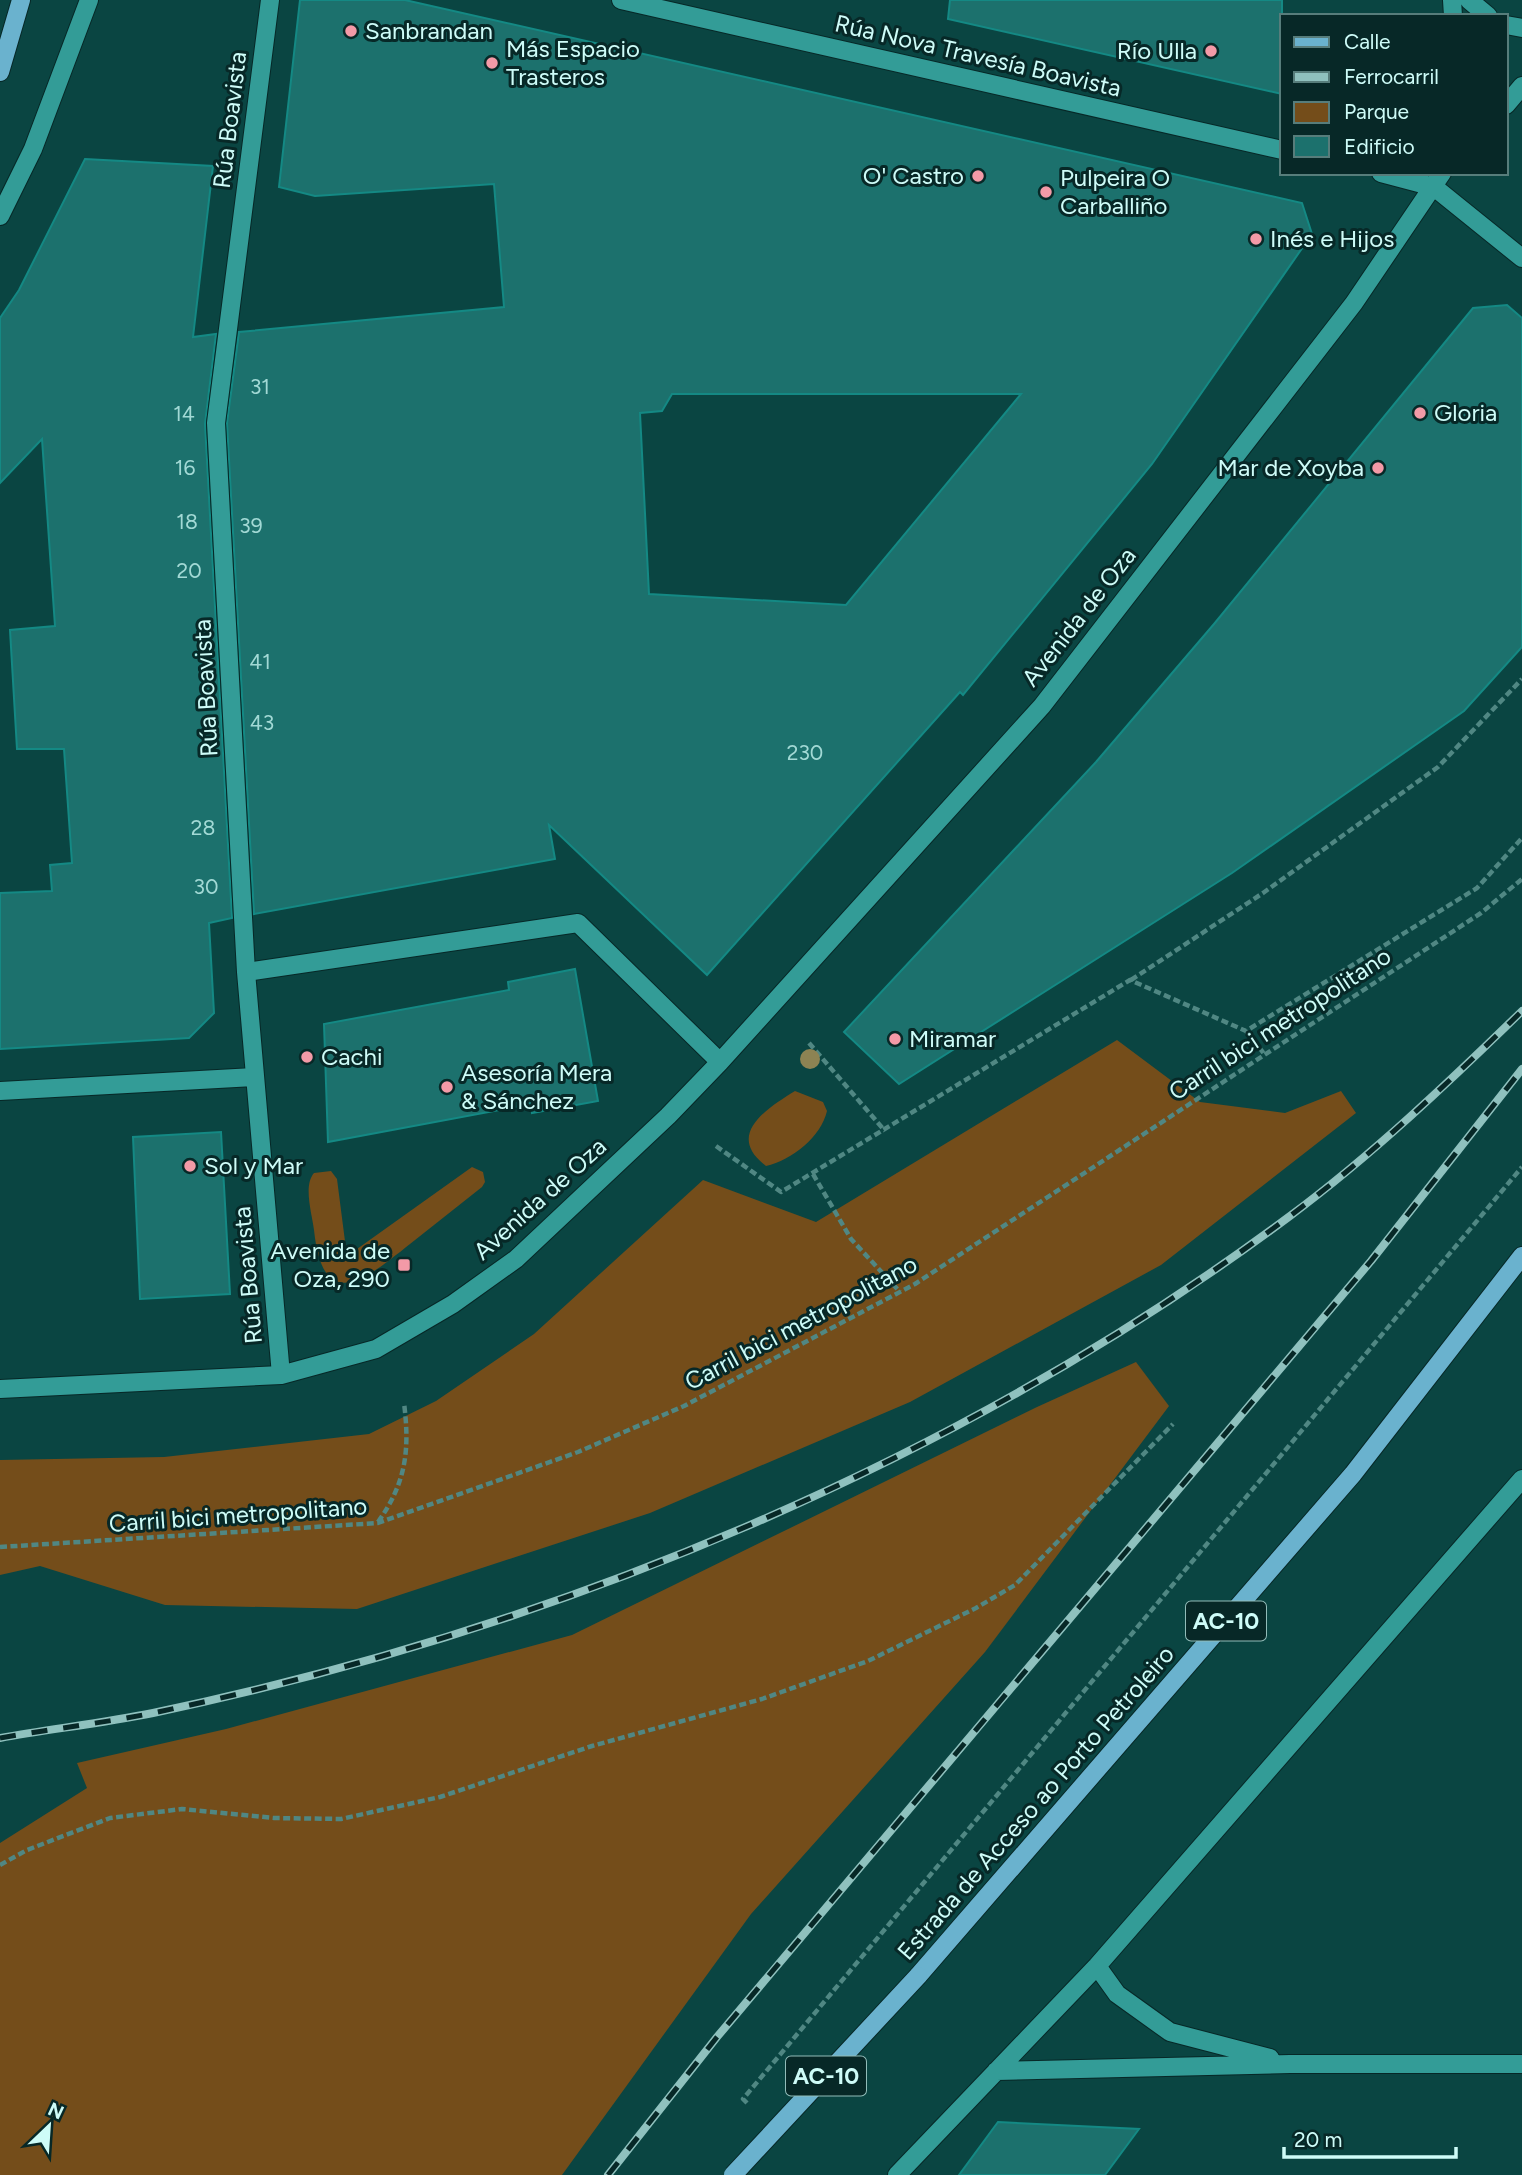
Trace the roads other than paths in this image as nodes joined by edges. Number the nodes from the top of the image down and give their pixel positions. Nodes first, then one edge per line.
1 (21, 0) edge
2 (89, 0) edge
3 (270, 0) edge
4 (621, 0) edge
5 (1469, 0) edge
6 (1486, 14) edge
7 (0, 72) edge
8 (1522, 86) edge
9 (1508, 103) edge
10 (1280, 150) edge
11 (1397, 175) edge
12 (1438, 180) edge
13 (0, 216) edge
14 (1522, 258) edge
15 (246, 972) junction
16 (720, 1062) junction
17 (254, 1077) junction
18 (0, 1091) edge
19 (1522, 1256) edge
20 (281, 1376) junction
21 (0, 1389) edge
22 (1522, 1479) edge
23 (1097, 1966) junction
24 (1290, 2064) junction
25 (1522, 2064) edge
26 (996, 2071) junction
27 (733, 2175) edge
28 (897, 2175) edge

1 - 7 main road
2 - 13 street
3 - 15 street, Rúa Boavista
4 - 10 street, Rúa Nova Travesía Boavista
5 - 6 street
8 - 9 street
11 - 12 street
12 - 14 street
12 - 16 street, Avenida de Oza
15 - 16 street
15 - 17 street, Rúa Boavista
16 - 20 street, Avenida de Oza
17 - 18 street
17 - 20 street, Rúa Boavista
19 - 27 main road, Estrada de Acceso ao Porto Petroleiro / AC-10, bridge
20 - 21 street, Avenida de Oza
22 - 23 street
23 - 24 street
23 - 26 street
24 - 25 street
24 - 26 street
26 - 28 street

